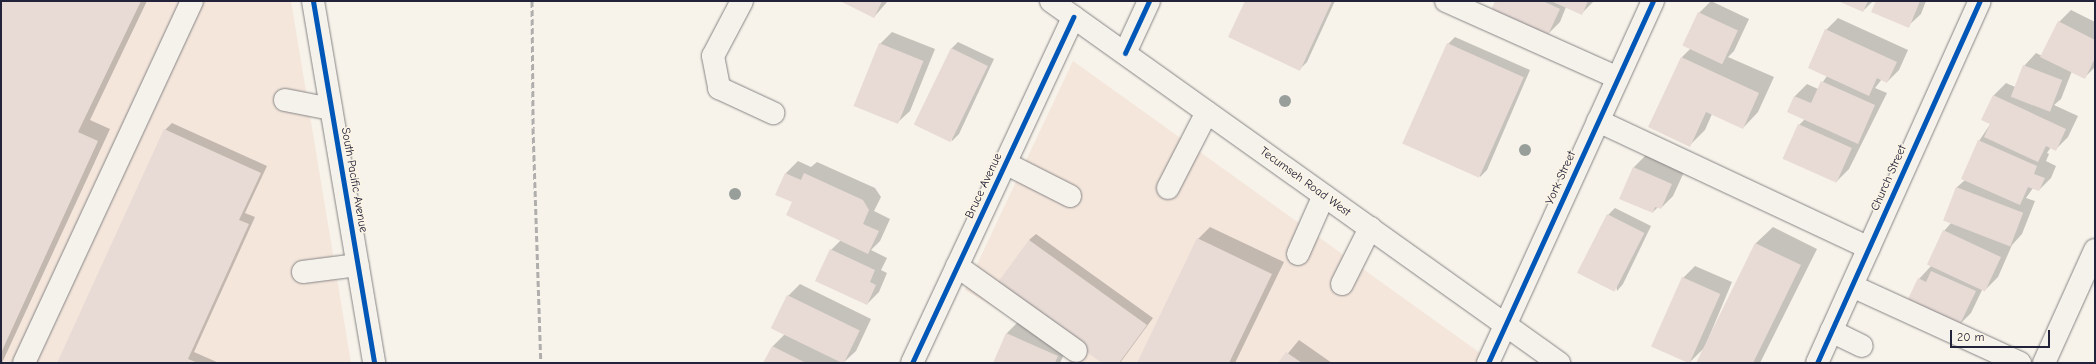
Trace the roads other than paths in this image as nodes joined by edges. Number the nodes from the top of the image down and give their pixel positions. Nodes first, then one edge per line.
1 (192, 1) edge
2 (313, 1) edge
3 (742, 1) edge
4 (1051, 1) edge
5 (1149, 1) edge
6 (1446, 1) edge
7 (1653, 1) edge
8 (1980, 1) edge
9 (1073, 17) junction
10 (1125, 53) junction
11 (1618, 78) junction
12 (286, 100) dead end
13 (331, 109) junction
14 (1207, 112) junction
15 (773, 113) dead end
16 (1598, 121) junction
17 (1005, 163) junction
18 (1168, 188) dead end
19 (1324, 195) junction
20 (1070, 196) dead end
21 (1370, 228) junction
22 (1869, 248) junction
23 (2095, 250) edge
24 (1298, 254) dead end
25 (358, 265) junction
26 (957, 266) junction
27 (303, 272) dead end
28 (1342, 284) dead end
29 (1852, 286) junction
30 (1506, 324) junction
31 (1831, 331) junction
32 (1862, 346) dead end
33 (1076, 351) dead end
34 (24, 363) edge
35 (374, 363) edge
36 (912, 363) edge
37 (1488, 363) edge
38 (1559, 363) edge
39 (1817, 363) edge
40 (2020, 363) edge
41 (2044, 363) edge

1 - 34 street
2 - 13 street, South Pacific Avenue
3 - 15 street
4 - 9 street, Tecumseh Road West
5 - 10 street
6 - 11 street
7 - 11 street, York Street
8 - 22 street, Church Street
9 - 10 street, Tecumseh Road West
9 - 17 street, Bruce Avenue
10 - 14 street, Tecumseh Road West
11 - 16 street, York Street
12 - 13 street
13 - 25 street, South Pacific Avenue
14 - 18 street
14 - 19 street, Tecumseh Road West
16 - 22 street
16 - 30 street, York Street
17 - 20 street
17 - 26 street, Bruce Avenue
19 - 21 street, Tecumseh Road West
19 - 24 street
21 - 28 street
21 - 30 street, Tecumseh Road West
22 - 29 street, Church Street
23 - 41 street
25 - 27 street
25 - 35 street, South Pacific Avenue
26 - 33 street
26 - 36 street, Bruce Avenue
29 - 31 street, Church Street
29 - 40 street
30 - 37 street, York Street
30 - 38 street, Tecumseh Road West
31 - 32 street
31 - 39 street, Church Street

